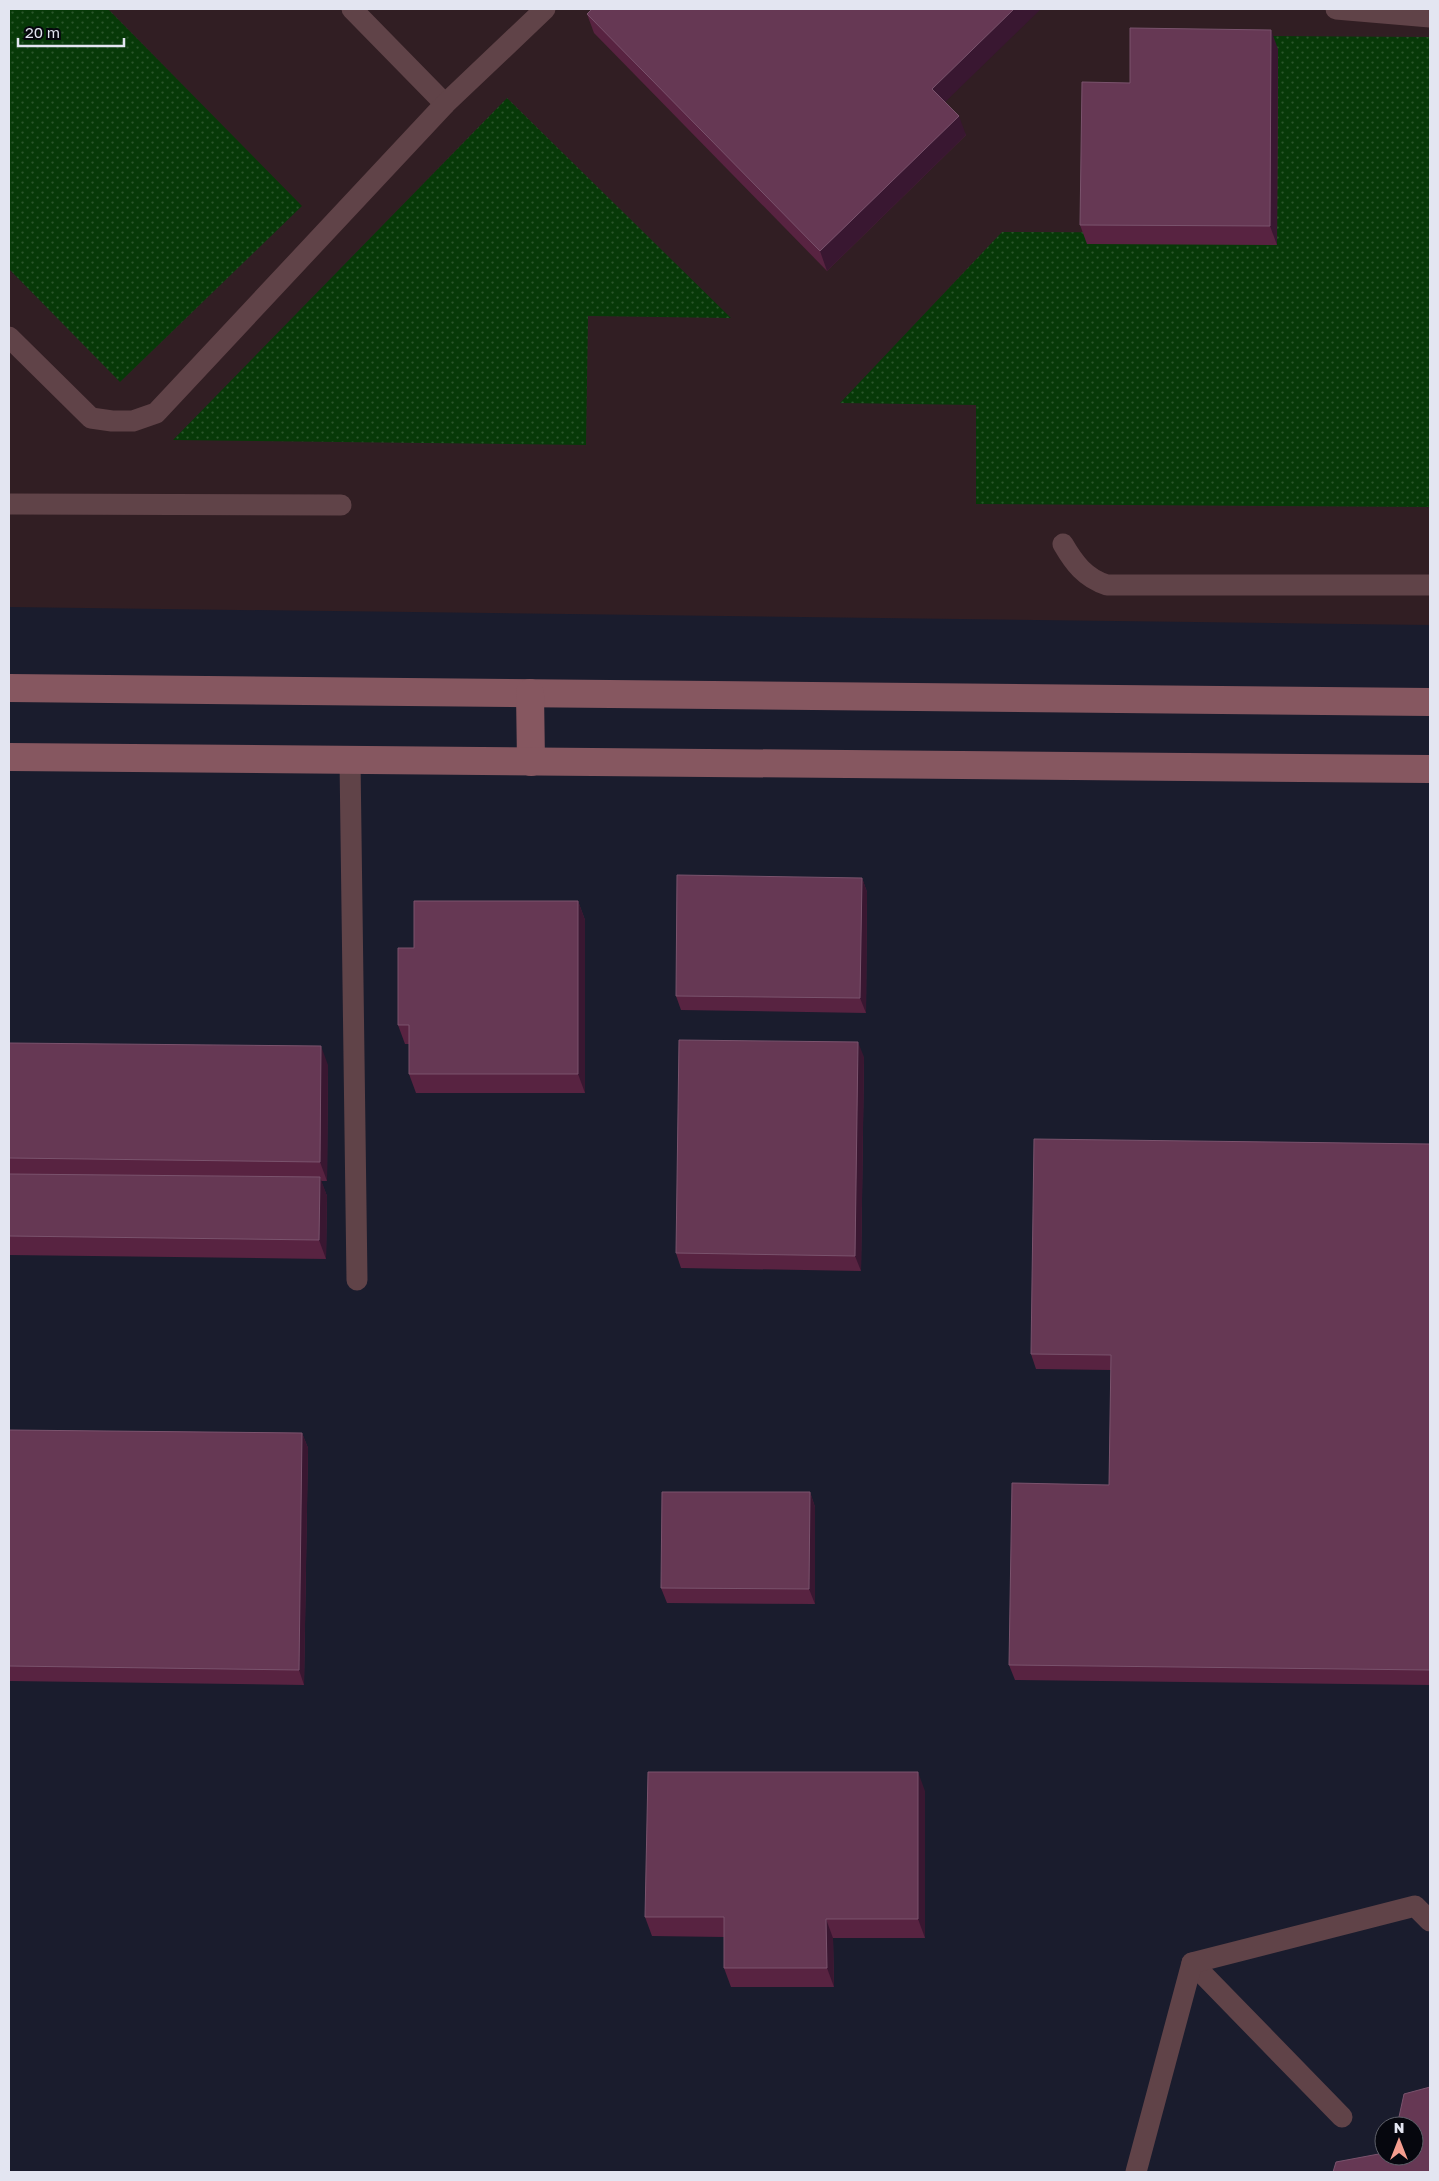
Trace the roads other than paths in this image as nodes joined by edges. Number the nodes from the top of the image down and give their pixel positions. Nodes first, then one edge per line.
1 (352, 9) edge
2 (545, 9) edge
3 (1336, 9) edge
4 (1398, 12) edge
5 (1430, 17) edge
6 (445, 104) junction
7 (9, 337) edge
8 (9, 504) edge
9 (341, 505) dead end
10 (1063, 544) dead end
11 (1430, 586) edge
12 (9, 688) edge
13 (530, 692) junction
14 (1430, 702) edge
15 (9, 757) edge
16 (350, 760) junction
17 (531, 762) junction
18 (1430, 769) edge
19 (357, 1280) dead end
20 (1430, 1921) edge
21 (1192, 1963) junction
22 (1342, 2117) dead end
23 (1136, 2172) edge

1 - 6 lane
2 - 6 lane
3 - 4 lane
4 - 5 lane
6 - 7 lane
8 - 9 lane
10 - 11 lane
12 - 13 main road
13 - 14 main road
13 - 17 main road
15 - 16 main road
16 - 17 main road
16 - 19 lane
17 - 18 main road
20 - 21 lane
21 - 22 lane
21 - 23 lane

